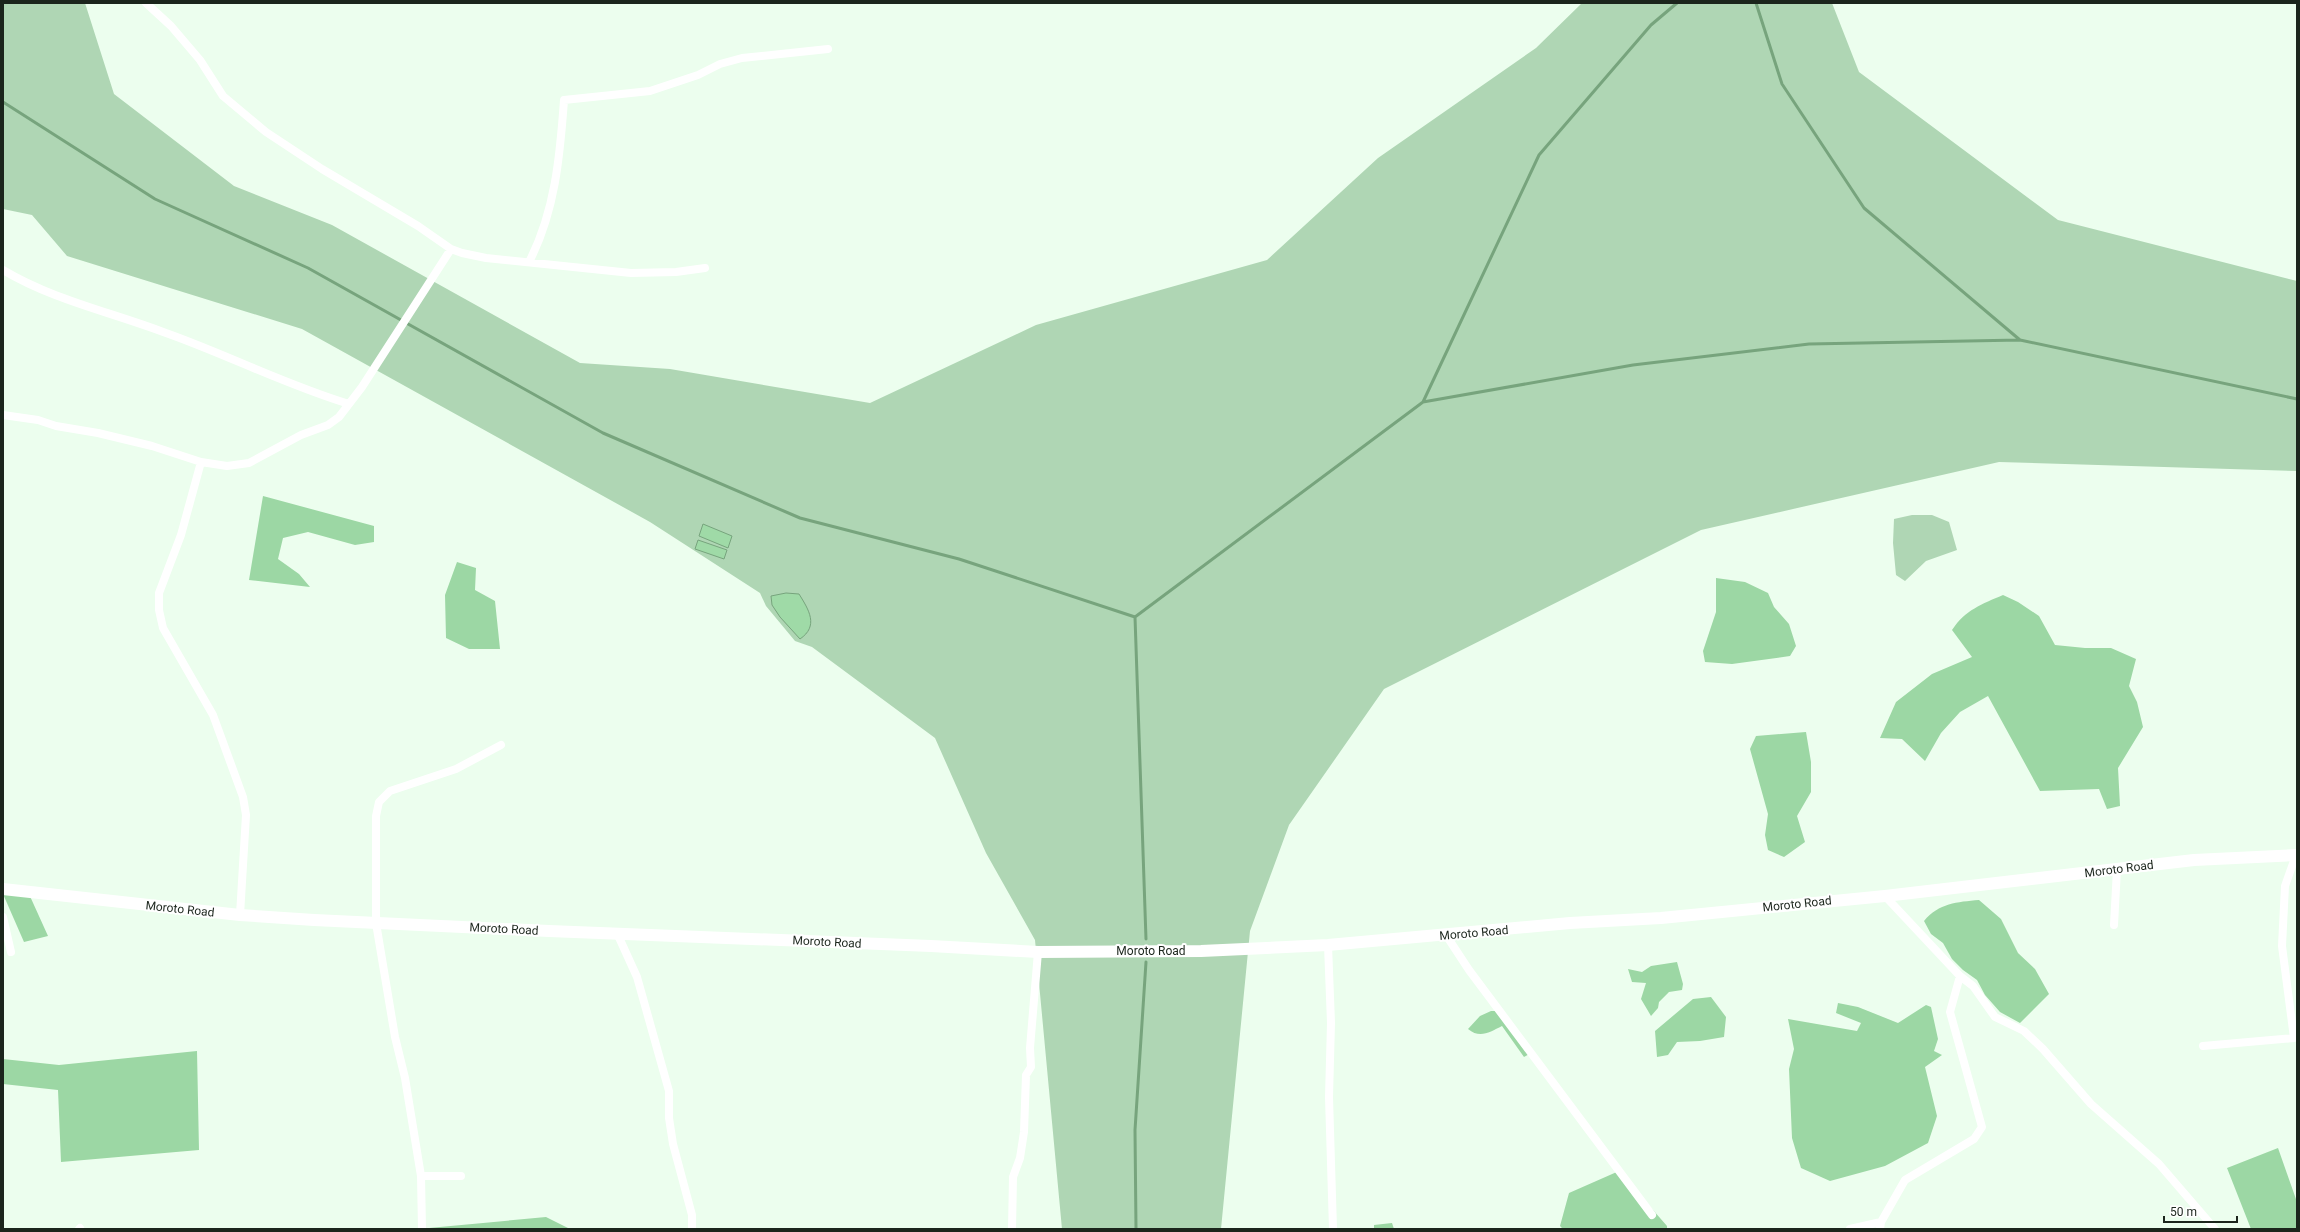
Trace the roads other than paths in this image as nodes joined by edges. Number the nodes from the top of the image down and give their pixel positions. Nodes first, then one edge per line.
1 (146, 3) edge
2 (828, 49) dead end
3 (451, 248) junction
4 (529, 262) junction
5 (705, 268) dead end
6 (3, 270) edge
7 (349, 404) junction
8 (3, 415) edge
9 (201, 462) junction
10 (501, 745) dead end
11 (2296, 855) edge
12 (2117, 869) junction
13 (3, 889) edge
14 (1884, 896) junction
15 (240, 915) junction
16 (3, 917) edge
17 (376, 923) junction
18 (2114, 925) dead end
19 (617, 933) junction
20 (1446, 936) junction
21 (1328, 945) junction
22 (11, 952) dead end
23 (1038, 952) junction
24 (1960, 976) junction
25 (2203, 1046) dead end
26 (421, 1176) junction
27 (461, 1176) dead end
28 (1652, 1215) dead end
29 (1880, 1226) edge
30 (422, 1229) edge
31 (692, 1229) edge
32 (1012, 1229) edge
33 (1333, 1229) edge
34 (1850, 1229) edge
35 (2215, 1229) edge

1 - 3 street
2 - 4 street
3 - 4 street
3 - 7 street
4 - 5 street
6 - 7 street
7 - 9 street
8 - 9 street
9 - 15 street
10 - 17 street
11 - 12 main road, Moroto Road
11 - 25 street
12 - 14 main road, Moroto Road
12 - 18 street
13 - 15 main road, Moroto Road
14 - 20 main road, Moroto Road
14 - 24 street
15 - 17 main road, Moroto Road
16 - 22 street
17 - 19 main road, Moroto Road
17 - 26 street
19 - 23 main road, Moroto Road
19 - 31 street
20 - 21 main road, Moroto Road
20 - 28 street
21 - 23 main road, Moroto Road
21 - 33 street
23 - 32 street
24 - 29 street
24 - 35 street
26 - 27 street
26 - 30 street
29 - 34 street

